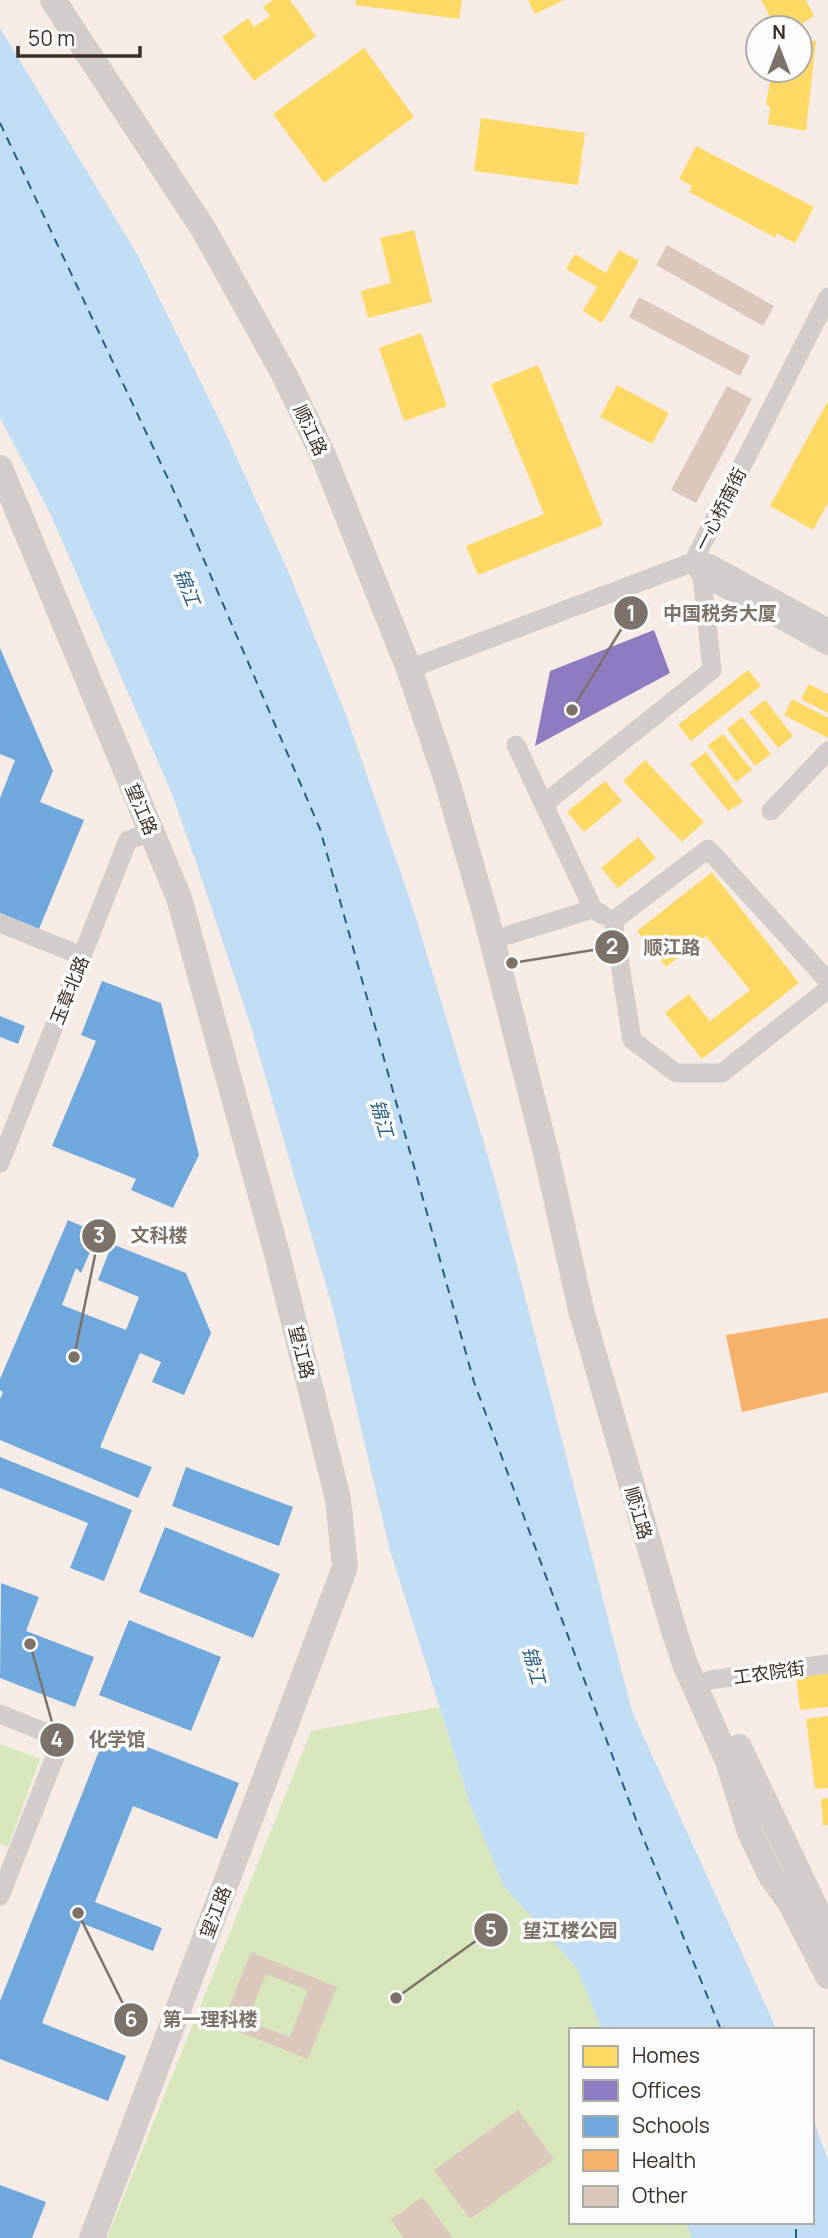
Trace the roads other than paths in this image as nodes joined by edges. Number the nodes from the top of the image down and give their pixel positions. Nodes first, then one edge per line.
1 (53, 0) edge
2 (74, 0) edge
3 (828, 297) edge
4 (0, 468) edge
5 (698, 569) junction
6 (828, 628) edge
7 (828, 646) edge
8 (416, 666) junction
9 (516, 745) dead end
10 (828, 751) edge
11 (545, 803) junction
12 (771, 811) dead end
13 (152, 832) junction
14 (593, 909) junction
15 (613, 920) junction
16 (0, 923) edge
17 (509, 935) junction
18 (82, 956) junction
19 (828, 981) edge
20 (828, 989) edge
21 (0, 1163) edge
22 (828, 1664) edge
23 (710, 1680) junction
24 (0, 1714) edge
25 (0, 1896) edge
26 (828, 1935) edge
27 (828, 1976) edge
28 (92, 2238) edge

1 - 8 main road, 顺江路
2 - 8 main road, 顺江路
3 - 5 street, 一心桥南街
4 - 13 main road, 望江路
5 - 6 street
5 - 7 street
5 - 8 street, 一心桥南街
5 - 11 street
8 - 17 main road, 顺江路
8 - 27 main road, 顺江路
9 - 11 street
10 - 12 street
11 - 14 street
13 - 18 street, 玉章北路
13 - 28 main road, 望江路
14 - 15 street
14 - 17 street
15 - 19 street
15 - 20 street
16 - 18 street
17 - 23 main road, 顺江路
18 - 21 street, 玉章北路
22 - 23 street, 工农院街
23 - 26 main road, 顺江路
24 - 25 street

